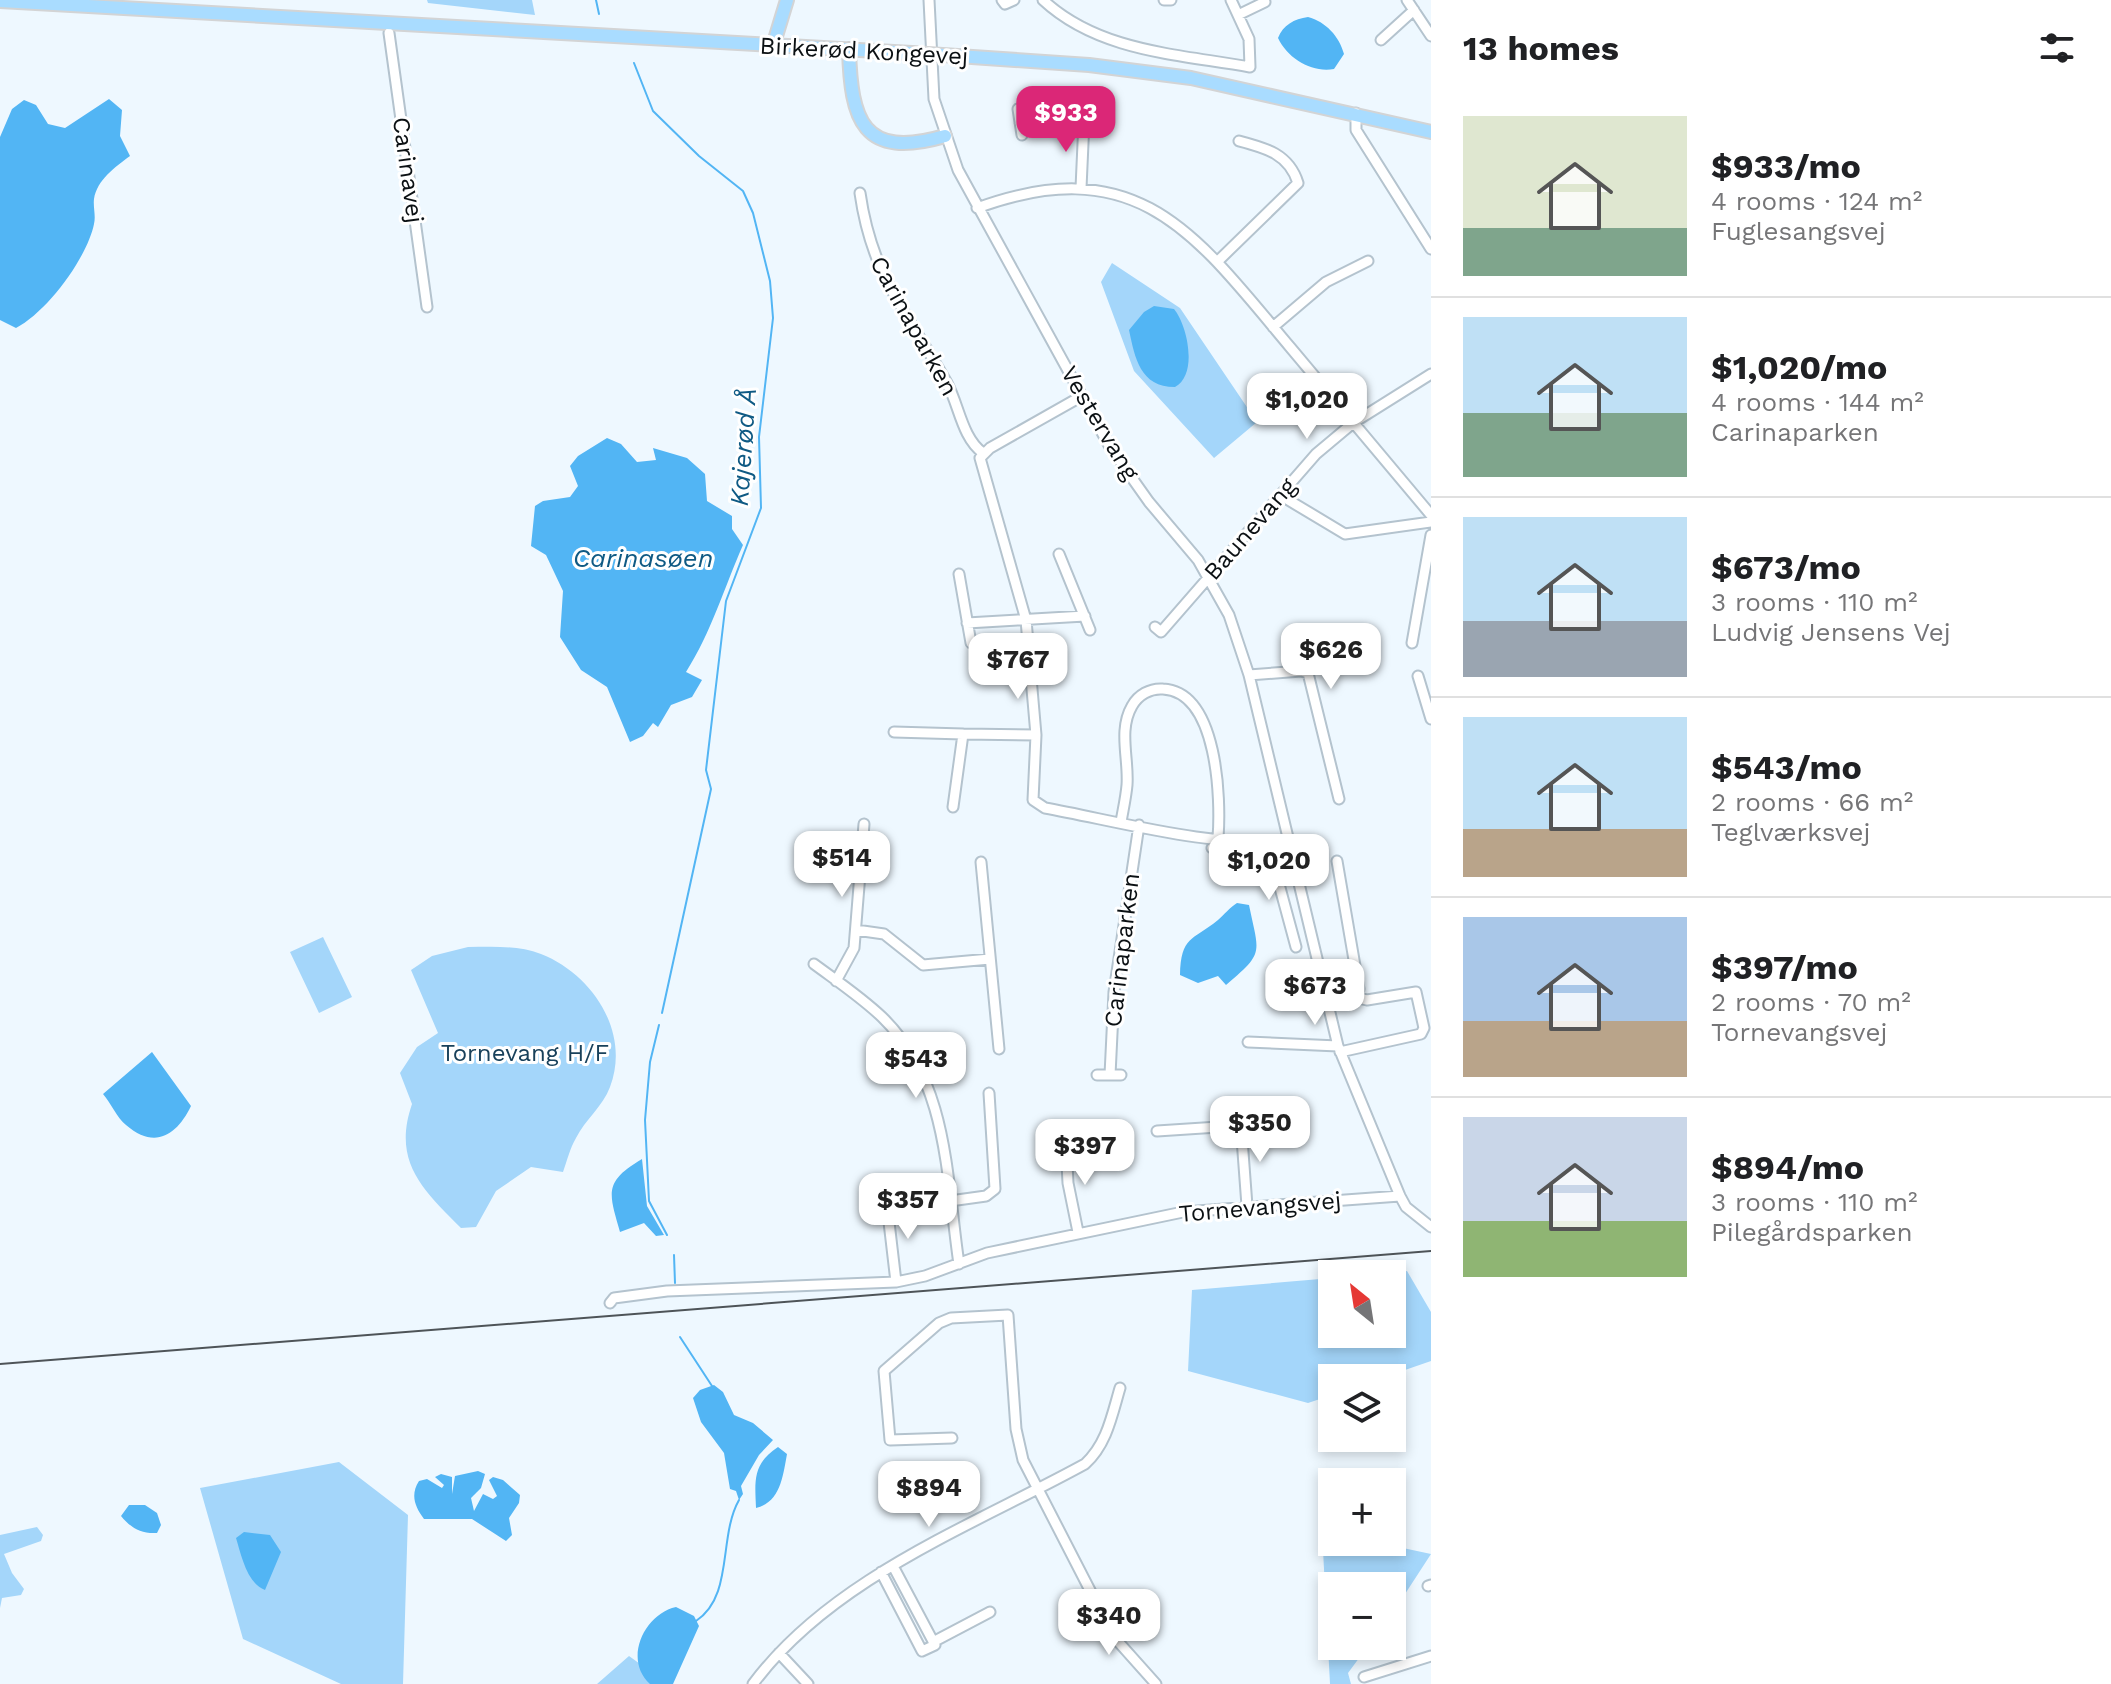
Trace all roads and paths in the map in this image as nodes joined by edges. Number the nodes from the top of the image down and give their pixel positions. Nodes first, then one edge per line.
1 (787, 0) edge
2 (929, 0) edge
3 (1002, 0) edge
4 (1014, 0) edge
5 (1043, 0) edge
6 (1164, 0) edge
7 (1171, 0) edge
8 (1231, 0) edge
9 (1407, 0) edge
10 (1265, 2) edge
11 (0, 4) edge
12 (1414, 10) junction
13 (1238, 15) junction
14 (388, 29) junction
15 (1431, 36) edge
16 (1381, 40) dead end
17 (773, 46) junction
18 (849, 49) junction
19 (1018, 109) dead end
20 (1356, 113) junction
21 (1084, 121) junction
22 (1020, 123) junction
23 (1105, 124) dead end
24 (1431, 132) edge
25 (1022, 135) dead end
26 (945, 136) junction
27 (1239, 141) dead end
28 (1081, 188) junction
29 (860, 193) dead end
30 (977, 208) junction
31 (1431, 249) edge
32 (1218, 261) junction
33 (1368, 261) dead end
34 (427, 307) dead end
35 (1273, 327) junction
36 (1431, 374) edge
37 (1082, 396) junction
38 (1353, 423) junction
39 (983, 453) junction
40 (1280, 495) junction
41 (1431, 515) edge
42 (1431, 522) edge
43 (1431, 535) edge
44 (1059, 554) dead end
45 (959, 574) dead end
46 (1209, 576) junction
47 (1085, 616) junction
48 (1026, 620) junction
49 (967, 623) junction
50 (1155, 627) dead end
51 (1090, 630) dead end
52 (971, 643) dead end
53 (1412, 643) dead end
54 (1249, 675) junction
55 (1418, 676) dead end
56 (1426, 685) edge
57 (1431, 719) edge
58 (894, 732) dead end
59 (963, 734) junction
60 (1036, 735) junction
61 (1339, 799) dead end
62 (953, 807) dead end
63 (1121, 822) junction
64 (864, 824) dead end
65 (1139, 825) junction
66 (1218, 838) junction
67 (1287, 840) junction
68 (1248, 842) junction
69 (1212, 848) dead end
70 (1245, 856) junction
71 (1337, 861) dead end
72 (981, 862) dead end
73 (856, 930) junction
74 (1296, 947) dead end
75 (990, 959) junction
76 (814, 964) dead end
77 (836, 981) junction
78 (1354, 997) junction
79 (1326, 1006) junction
80 (1248, 1042) dead end
81 (999, 1049) dead end
82 (1339, 1049) junction
83 (1097, 1075) dead end
84 (1110, 1075) junction
85 (1121, 1075) dead end
86 (989, 1093) dead end
87 (1278, 1123) dead end
88 (1241, 1125) junction
89 (1157, 1131) dead end
90 (1066, 1145) dead end
91 (1400, 1196) junction
92 (950, 1201) junction
93 (887, 1205) dead end
94 (1247, 1206) junction
95 (1431, 1227) edge
96 (1078, 1232) junction
97 (959, 1264) junction
98 (896, 1282) junction
99 (610, 1303) dead end
100 (1120, 1388) dead end
101 (952, 1438) dead end
102 (1037, 1490) junction
103 (893, 1566) junction
104 (881, 1572) junction
105 (990, 1612) dead end
106 (933, 1642) junction
107 (779, 1653) junction
108 (1431, 1656) edge
109 (1364, 1677) dead end
110 (753, 1684) edge
111 (808, 1684) edge
112 (1156, 1684) edge

1 - 17 main road
2 - 26 street, Vestervang
3 - 4 street
5 - 13 street
6 - 7 street
8 - 13 street
9 - 12 street
10 - 13 street
11 - 14 main road, Birkerød Kongevej
12 - 15 street
12 - 16 street
14 - 17 main road, Birkerød Kongevej
14 - 34 street, Carinavej
17 - 18 main road, Birkerød Kongevej
18 - 20 main road, Birkerød Kongevej, bridge
18 - 26 main road
19 - 22 street
20 - 24 main road, Birkerød Kongevej
20 - 31 street
21 - 22 street
21 - 23 street
21 - 28 street
22 - 25 street
26 - 30 street, Vestervang
27 - 32 street
28 - 30 street
28 - 32 street
29 - 39 street, Carinaparken
30 - 37 street, Vestervang
32 - 35 street
33 - 35 street
35 - 38 street
36 - 38 street, Baunevang
37 - 39 street
37 - 46 street, Vestervang
38 - 40 street, Baunevang
38 - 41 street
39 - 48 street, Carinaparken
40 - 42 street
40 - 46 street, Baunevang
43 - 53 street
44 - 47 street
45 - 49 street
46 - 50 street, Baunevang
46 - 54 street, Vestervang
47 - 48 street
47 - 51 street
48 - 49 street
48 - 60 street, Carinaparken
49 - 52 street
54 - 61 street
54 - 67 street, Vestervang
55 - 56 street
56 - 57 street
58 - 59 street
59 - 60 street
59 - 62 street
60 - 63 street, Carinaparken
63 - 65 street, Carinaparken
63 - 66 street
64 - 73 street
65 - 66 street, Carinaparken
65 - 84 street, Carinaparken
66 - 68 street, Carinaparken
67 - 68 street, Carinaparken
67 - 79 street, Vestervang
68 - 70 street
69 - 70 street
70 - 74 street
71 - 78 street
72 - 75 street
73 - 75 street
73 - 77 street
75 - 81 street
76 - 77 street
77 - 92 street
78 - 79 street
78 - 82 street
79 - 82 street, Vestervang
80 - 82 street
82 - 91 street, Vestervang
83 - 84 street
84 - 85 street
86 - 92 street
87 - 88 street
88 - 89 street
88 - 94 street
90 - 96 street
91 - 94 street, Tornevangsvej
91 - 95 street
92 - 97 street
93 - 98 street
94 - 96 street, Tornevangsvej
96 - 97 street, Tornevangsvej
97 - 98 street, Tornevangsvej
98 - 99 street, Tornevangsvej
100 - 102 street
101 - 102 street
102 - 103 street
102 - 112 street
103 - 104 street
103 - 106 street
104 - 106 street
104 - 107 street
105 - 106 street
107 - 110 street
107 - 111 street
108 - 109 street

